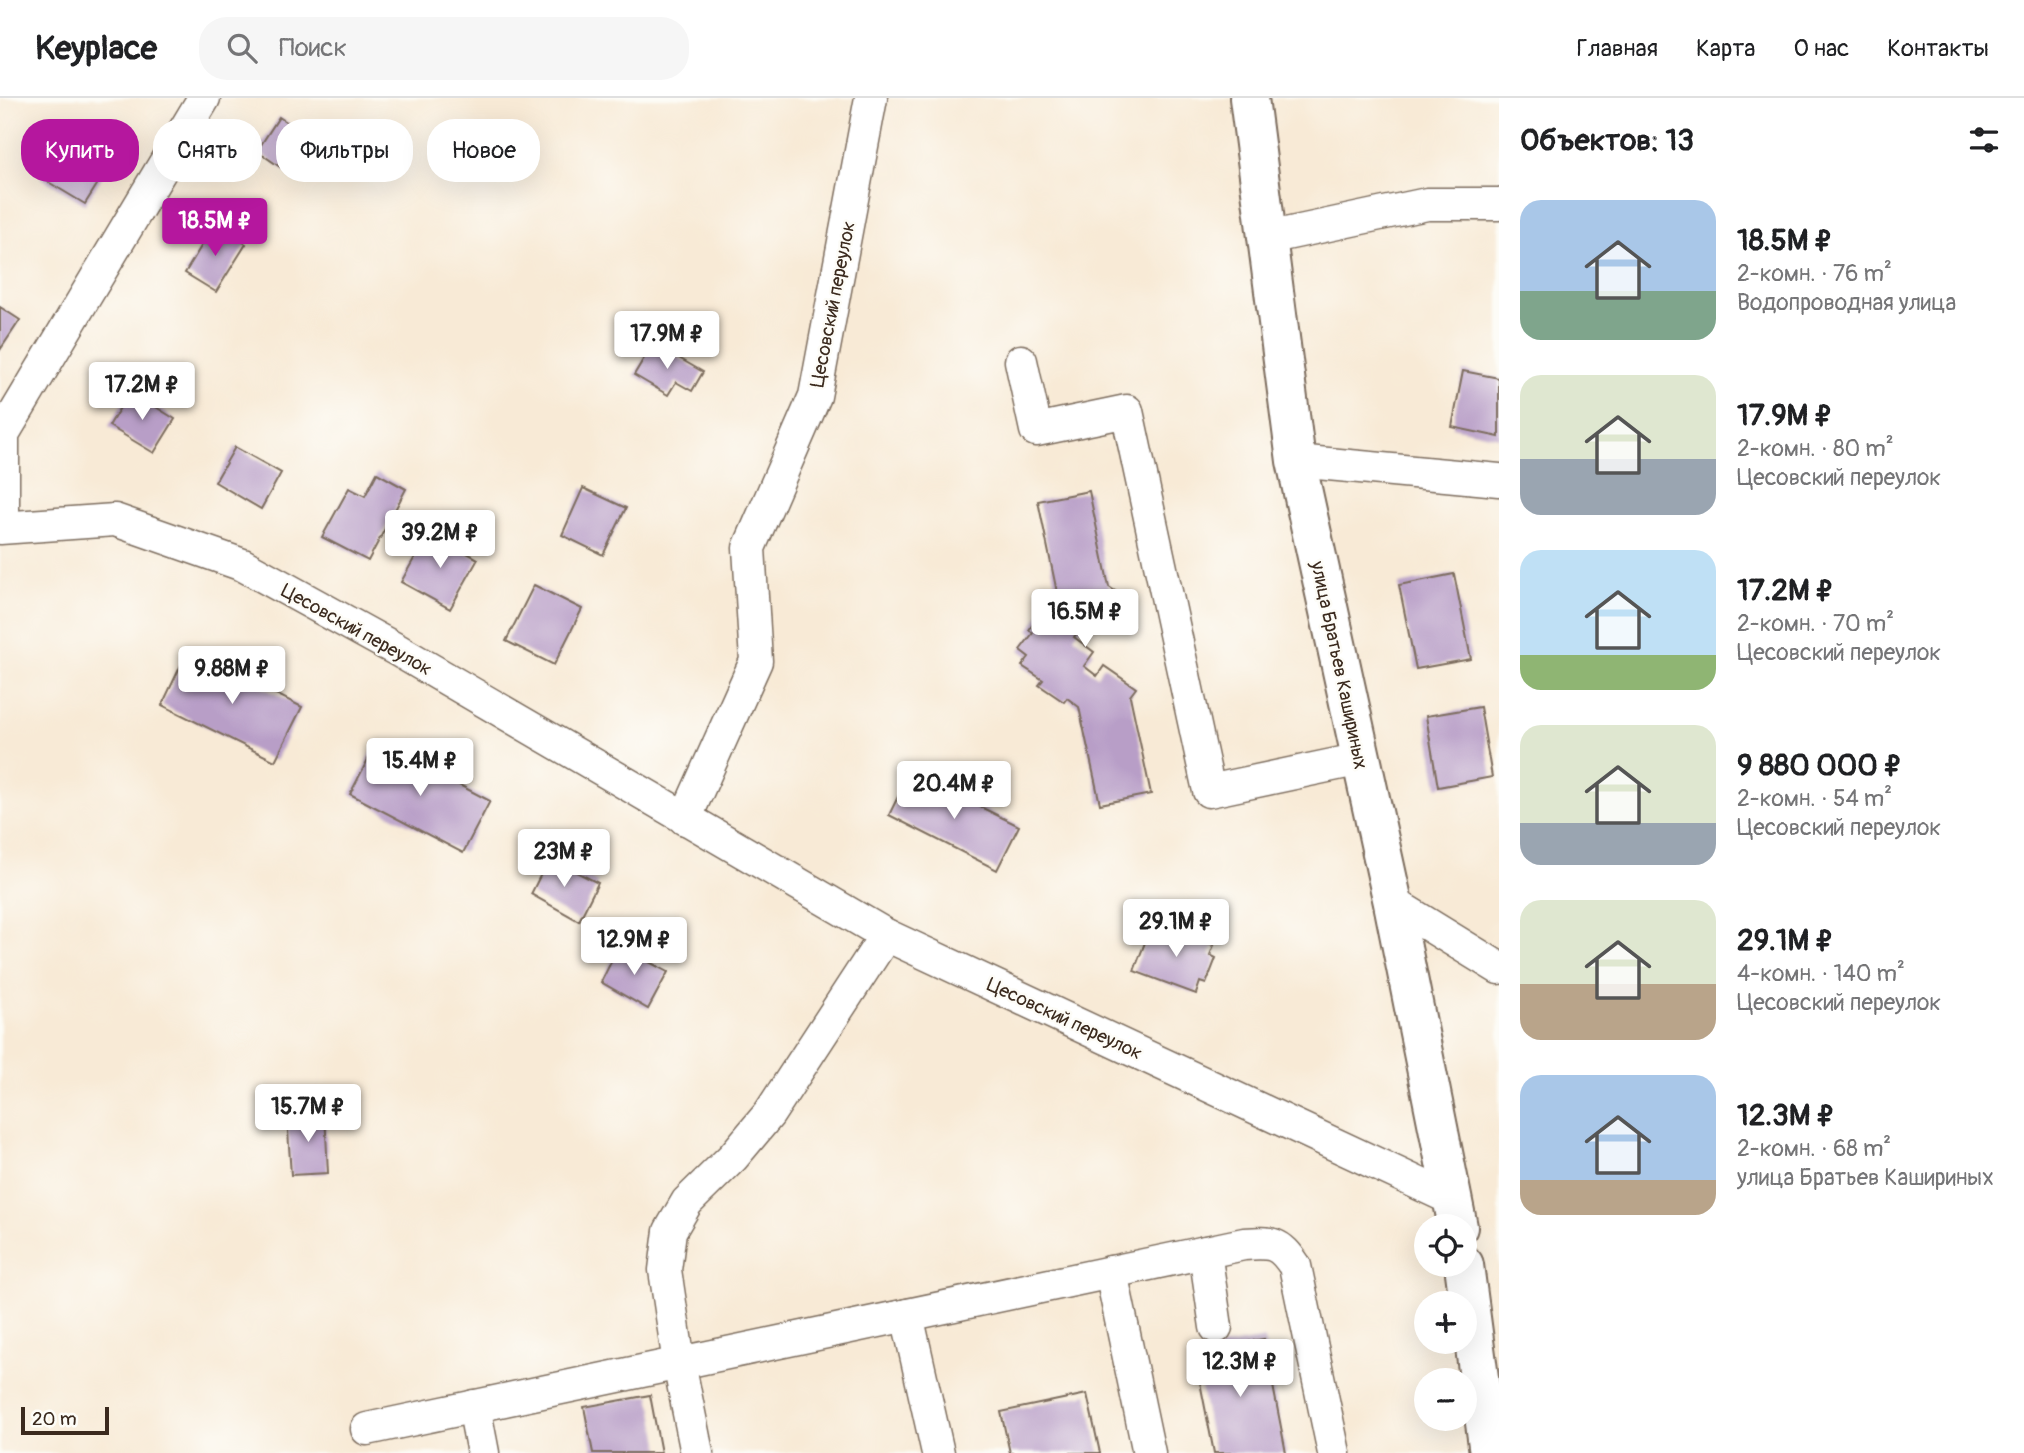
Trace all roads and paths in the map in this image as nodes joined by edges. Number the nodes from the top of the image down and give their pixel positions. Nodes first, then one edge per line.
1 (204, 98) edge
2 (871, 98) edge
3 (1249, 98) edge
4 (1499, 204) edge
5 (1267, 238) junction
6 (1021, 361) dead end
7 (1296, 461) junction
8 (1499, 480) edge
9 (1, 528) edge
10 (1361, 759) junction
11 (685, 819) junction
12 (1393, 903) junction
13 (886, 935) junction
14 (1499, 968) edge
15 (1456, 1213) edge
16 (1205, 1252) junction
17 (1111, 1272) junction
18 (1466, 1277) edge
19 (907, 1315) junction
20 (1216, 1327) dead end
21 (679, 1363) junction
22 (474, 1406) junction
23 (367, 1429) dead end
24 (484, 1453) edge
25 (697, 1453) edge
26 (938, 1453) edge
27 (1149, 1453) edge
28 (1334, 1453) edge
29 (1489, 1453) edge

1 - 9 street
2 - 11 street, Цесовский переулок
3 - 5 main road, улица Братьев Кашириных
4 - 5 street
5 - 7 main road, улица Братьев Кашириных
6 - 10 street
7 - 8 street
7 - 10 main road, улица Братьев Кашириных
9 - 11 street, Цесовский переулок
10 - 12 main road, улица Братьев Кашириных
11 - 13 street, Цесовский переулок
12 - 14 street
12 - 15 main road, улица Братьев Кашириных
13 - 15 street, Цесовский переулок
13 - 21 street
16 - 17 street
16 - 20 street
16 - 28 street
17 - 19 street
17 - 27 street
18 - 29 main road
19 - 21 street
19 - 26 street
21 - 22 street
21 - 25 street
22 - 23 street
22 - 24 street

